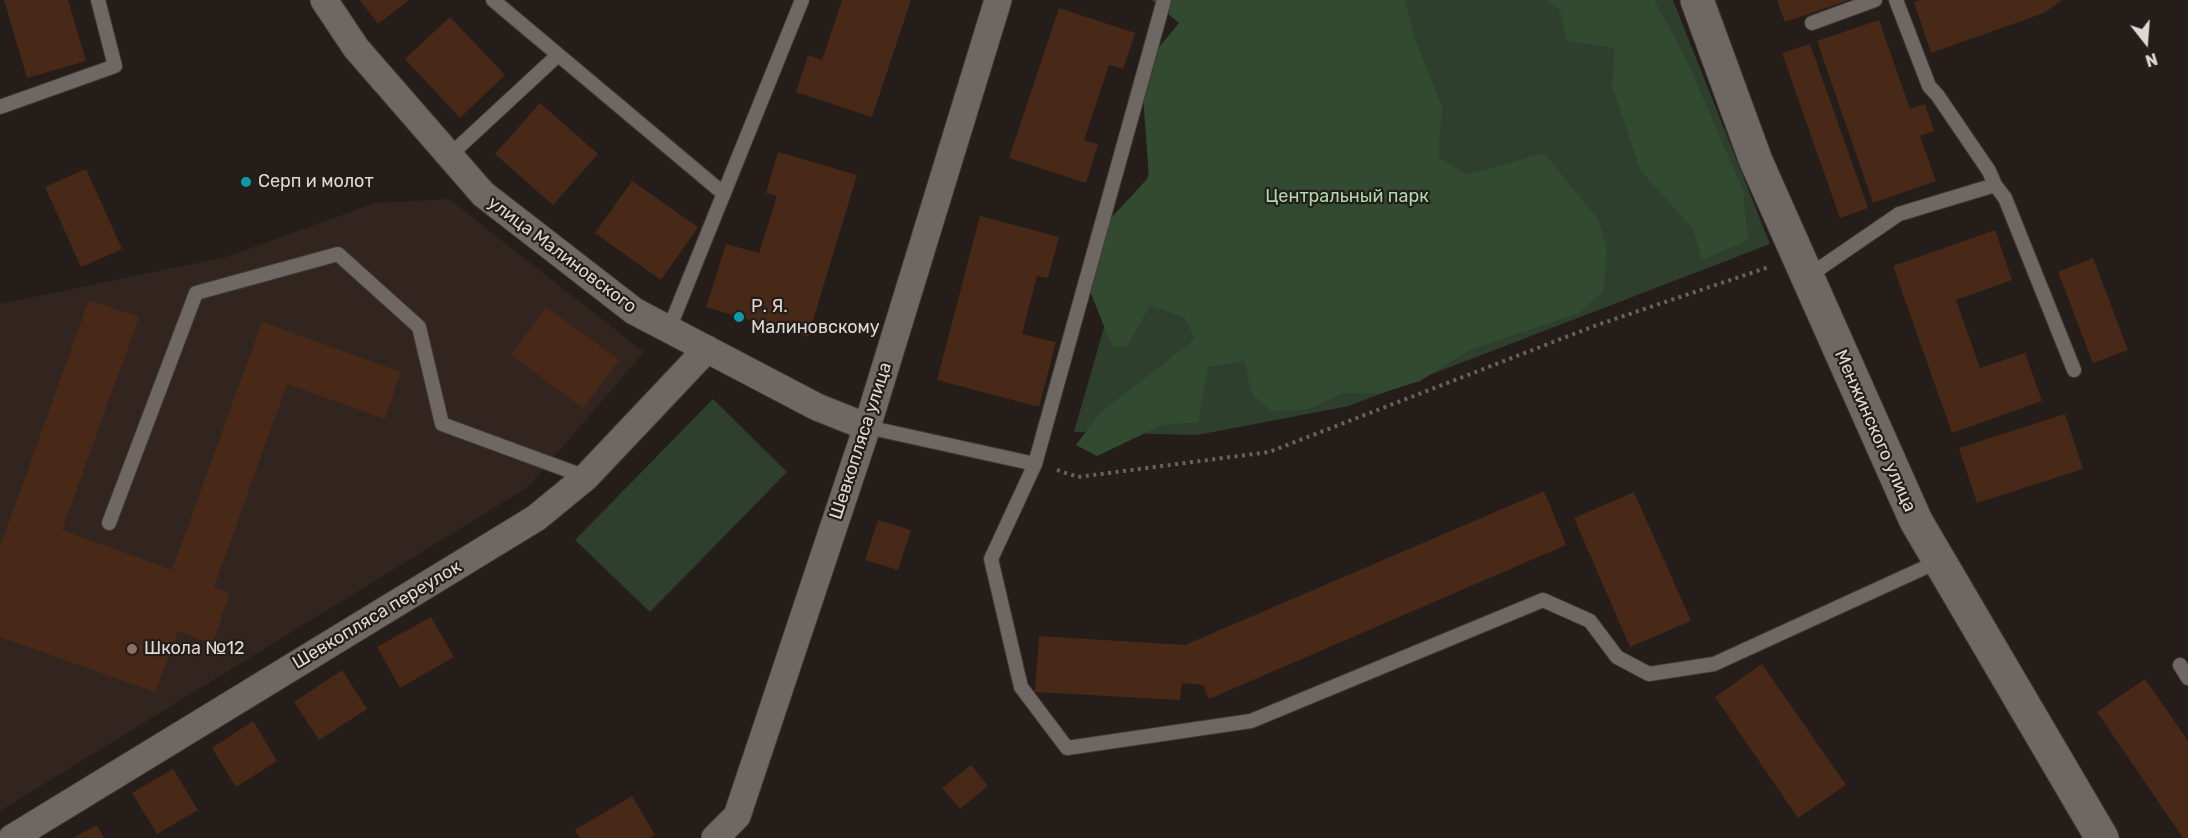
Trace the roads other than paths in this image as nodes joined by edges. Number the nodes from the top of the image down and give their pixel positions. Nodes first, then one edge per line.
1 (98, 0) edge
2 (324, 0) edge
3 (493, 0) edge
4 (802, 0) edge
5 (998, 0) edge
6 (1164, 0) edge
7 (1697, 0) edge
8 (1875, 0) edge
9 (1896, 0) edge
10 (1812, 22) dead end
11 (558, 55) junction
12 (0, 107) edge
13 (449, 156) junction
14 (1995, 185) junction
15 (724, 194) junction
16 (1803, 267) junction
17 (669, 329) junction
18 (707, 349) junction
19 (2074, 370) dead end
20 (867, 427) junction
21 (1035, 464) junction
22 (586, 477) junction
23 (109, 523) dead end
24 (1939, 561) junction
25 (2180, 665) dead end
26 (2188, 678) edge
27 (12, 838) edge
28 (715, 838) edge
29 (2102, 838) edge

1 - 12 lane
2 - 13 street, улица Малиновского
3 - 11 lane
4 - 15 lane
5 - 20 street, Шевкопляса улица
6 - 21 lane
7 - 16 street, Менжинского улица
8 - 10 lane
9 - 14 lane
11 - 13 lane
11 - 15 lane
13 - 17 street, улица Малиновского
14 - 16 lane
14 - 19 lane
15 - 17 lane
16 - 24 street, Менжинского улица
17 - 18 street, улица Малиновского
18 - 20 street, улица Малиновского
18 - 22 street, Шевкопляса переулок
20 - 21 lane
20 - 28 street, Шевкопляса улица
21 - 24 lane
22 - 23 lane
22 - 27 street, Шевкопляса переулок
24 - 29 street, Менжинского улица
25 - 26 lane

